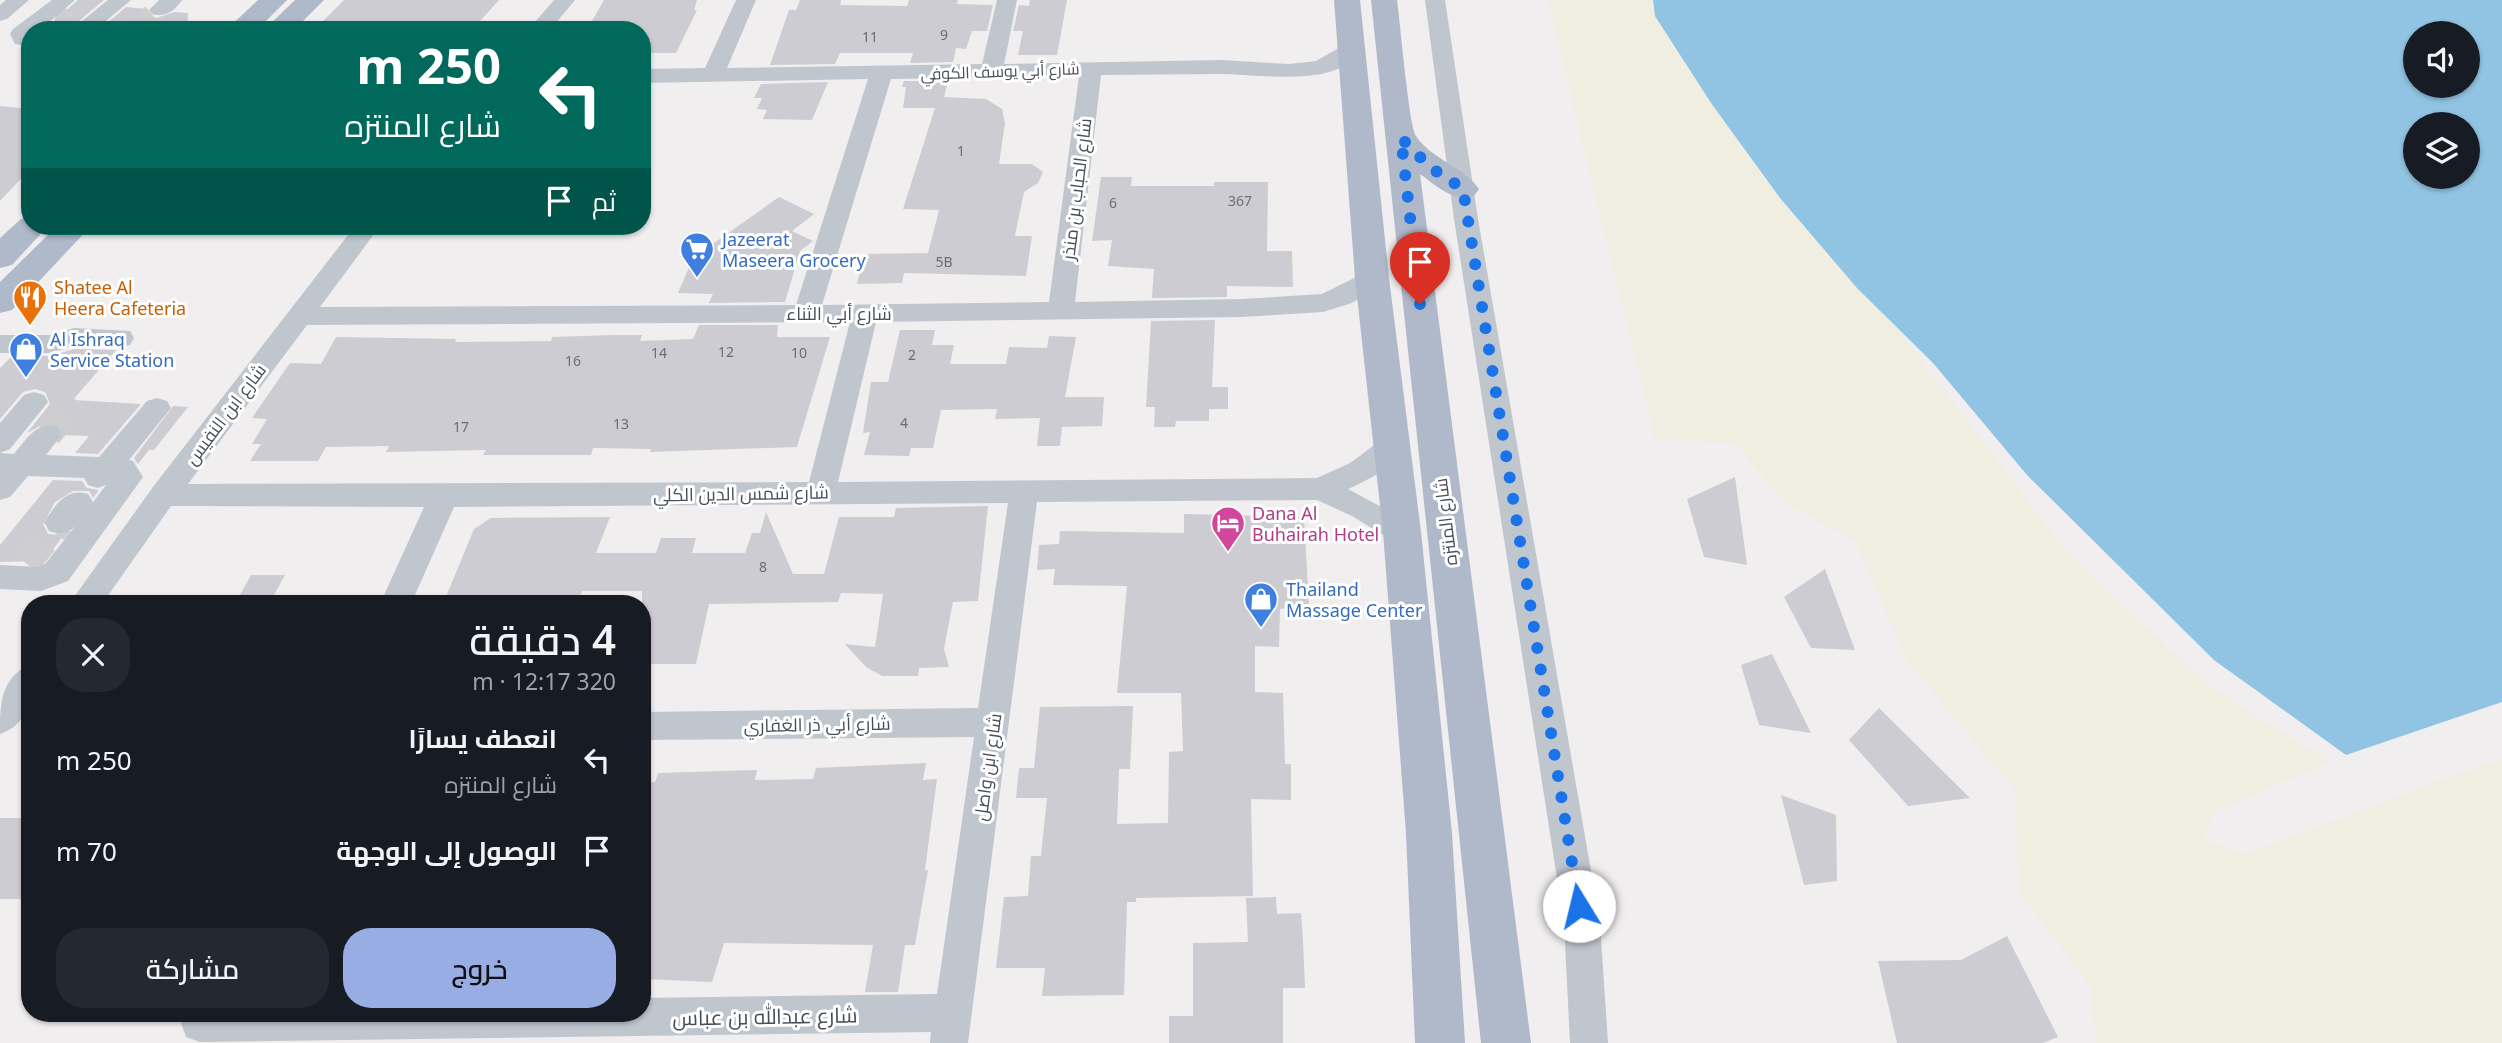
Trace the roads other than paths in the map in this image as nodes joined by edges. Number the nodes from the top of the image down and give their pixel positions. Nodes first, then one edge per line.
1 (19, 0) edge
2 (65, 0) edge
3 (121, 0) edge
4 (274, 0) edge
5 (311, 0) edge
6 (565, 0) edge
7 (746, 0) edge
8 (1007, 0) edge
9 (1348, 0) edge
10 (1384, 0) edge
11 (1434, 0) edge
12 (0, 15) edge
13 (68, 21) edge
14 (70, 21) tunnel mouth
15 (250, 21) edge
16 (288, 21) edge
17 (546, 21) edge
18 (1352, 50) junction
19 (1091, 68) junction
20 (990, 71) junction
21 (881, 74) junction
22 (651, 76) edge
23 (713, 76) junction
24 (1401, 138) junction
25 (1463, 189) junction
26 (23, 235) edge
27 (66, 235) edge
28 (361, 235) edge
29 (0, 257) edge
30 (1372, 278) junction
31 (0, 302) edge
32 (1061, 310) junction
33 (806, 313) junction
34 (865, 313) junction
35 (299, 316) junction
36 (121, 338) dead end
37 (0, 344) edge
38 (34, 401) dead end
39 (157, 408) dead end
40 (48, 434) tunnel mouth
41 (0, 442) edge
42 (1392, 447) junction
43 (10, 464) edge
44 (102, 473) junction
45 (0, 489) edge
46 (1320, 489) junction
47 (1024, 490) junction
48 (821, 491) junction
49 (163, 495) junction
50 (444, 496) junction
51 (1402, 532) junction
52 (13, 572) edge
53 (91, 595) edge
54 (398, 595) edge
55 (21, 691) edge
56 (0, 720) edge
57 (993, 722) junction
58 (651, 726) edge
59 (1429, 833) junction
60 (1493, 930) junction
61 (198, 1026) edge
62 (951, 1028) edge
63 (1440, 1043) edge
64 (1506, 1043) edge
65 (1589, 1043) edge

1 - 12 street
2 - 13 street
3 - 14 street
4 - 15 main road
5 - 16 main road
6 - 17 street
7 - 23 street
8 - 20 street
9 - 18 main road
10 - 24 main road, شارع المنتزه
11 - 25 street
18 - 19 street, شارع أبي يوسف الكوفي
18 - 30 main road
19 - 20 street, شارع أبي يوسف الكوفي
19 - 32 street, شارع الحباب بن منذر
20 - 21 street, شارع أبي يوسف الكوفي
21 - 23 street, شارع أبي يوسف الكوفي
21 - 33 street
22 - 23 street, شارع أبي يوسف الكوفي
24 - 25 main road
24 - 60 main road, شارع المنتزه
25 - 65 street
26 - 29 main road
27 - 31 main road
28 - 35 street, شارع ابن النفيس
30 - 32 street, شارع أبي الثناء
30 - 42 main road
32 - 34 street, شارع أبي الثناء
33 - 34 street, شارع أبي الثناء
33 - 35 street, شارع أبي الثناء
34 - 48 street
35 - 49 street, شارع ابن النفيس
36 - 37 street
38 - 41 street
39 - 44 street
40 - 43 street
42 - 46 street, شارع شمس الدين الكلي
42 - 51 main road
43 - 44 street
43 - 45 street
44 - 52 street
46 - 47 street, شارع شمس الدين الكلي
46 - 51 street, شارع شمس الدين الكلي
47 - 48 street, شارع شمس الدين الكلي
47 - 57 street, شارع ابن واصل
48 - 50 street, شارع شمس الدين الكلي
49 - 50 street, شارع شمس الدين الكلي
49 - 53 street, شارع ابن النفيس
50 - 54 street
51 - 59 main road
55 - 56 street
57 - 58 street, شارع أبي ذر الغفاري
57 - 62 street, شارع ابن واصل
59 - 60 main road
59 - 63 main road
60 - 64 main road, شارع المنتزه
61 - 62 street, شارع عبدالله بن عباس

